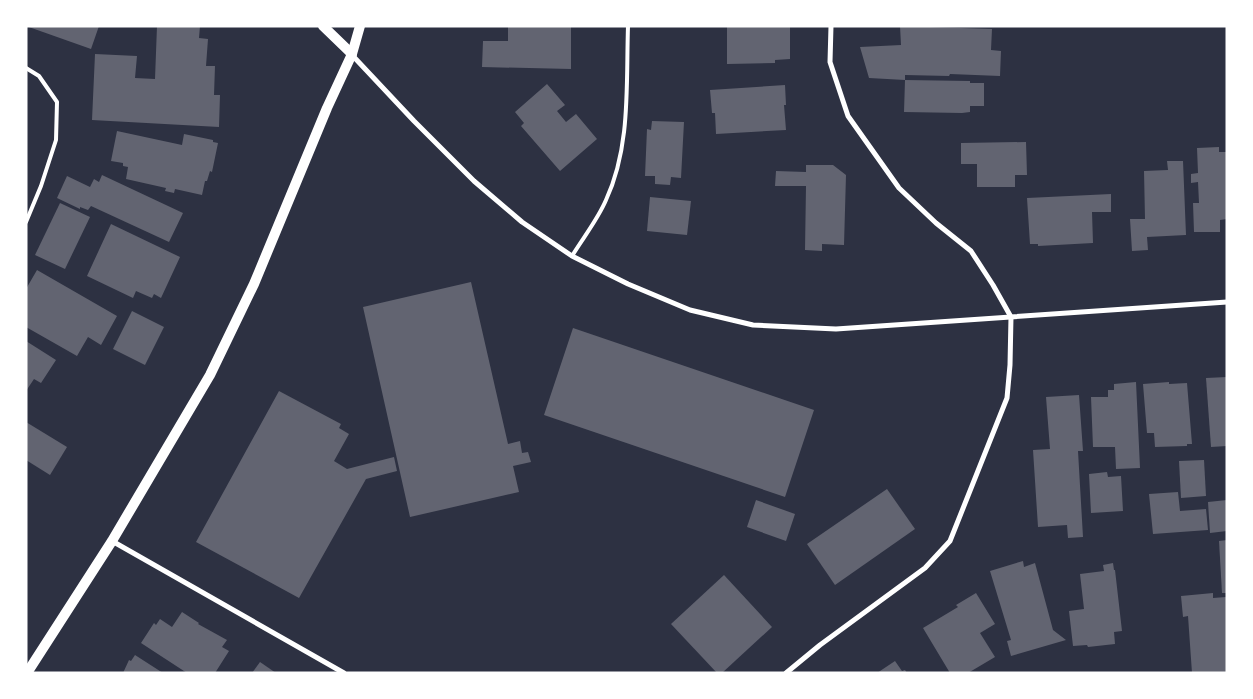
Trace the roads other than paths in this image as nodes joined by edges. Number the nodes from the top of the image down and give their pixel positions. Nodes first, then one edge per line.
1 (323, 26) edge
2 (360, 26) edge
3 (628, 26) edge
4 (831, 26) edge
5 (352, 54) junction
6 (26, 68) edge
7 (26, 222) edge
8 (572, 256) junction
9 (1227, 302) edge
10 (1011, 317) junction
11 (112, 541) junction
12 (27, 673) edge
13 (344, 673) edge
14 (786, 673) edge

1 - 5 main road
2 - 5 main road
3 - 8 lane
4 - 10 street
5 - 8 street
5 - 11 main road
6 - 7 lane
8 - 10 street
9 - 10 street
10 - 14 street
11 - 12 main road
11 - 13 street

